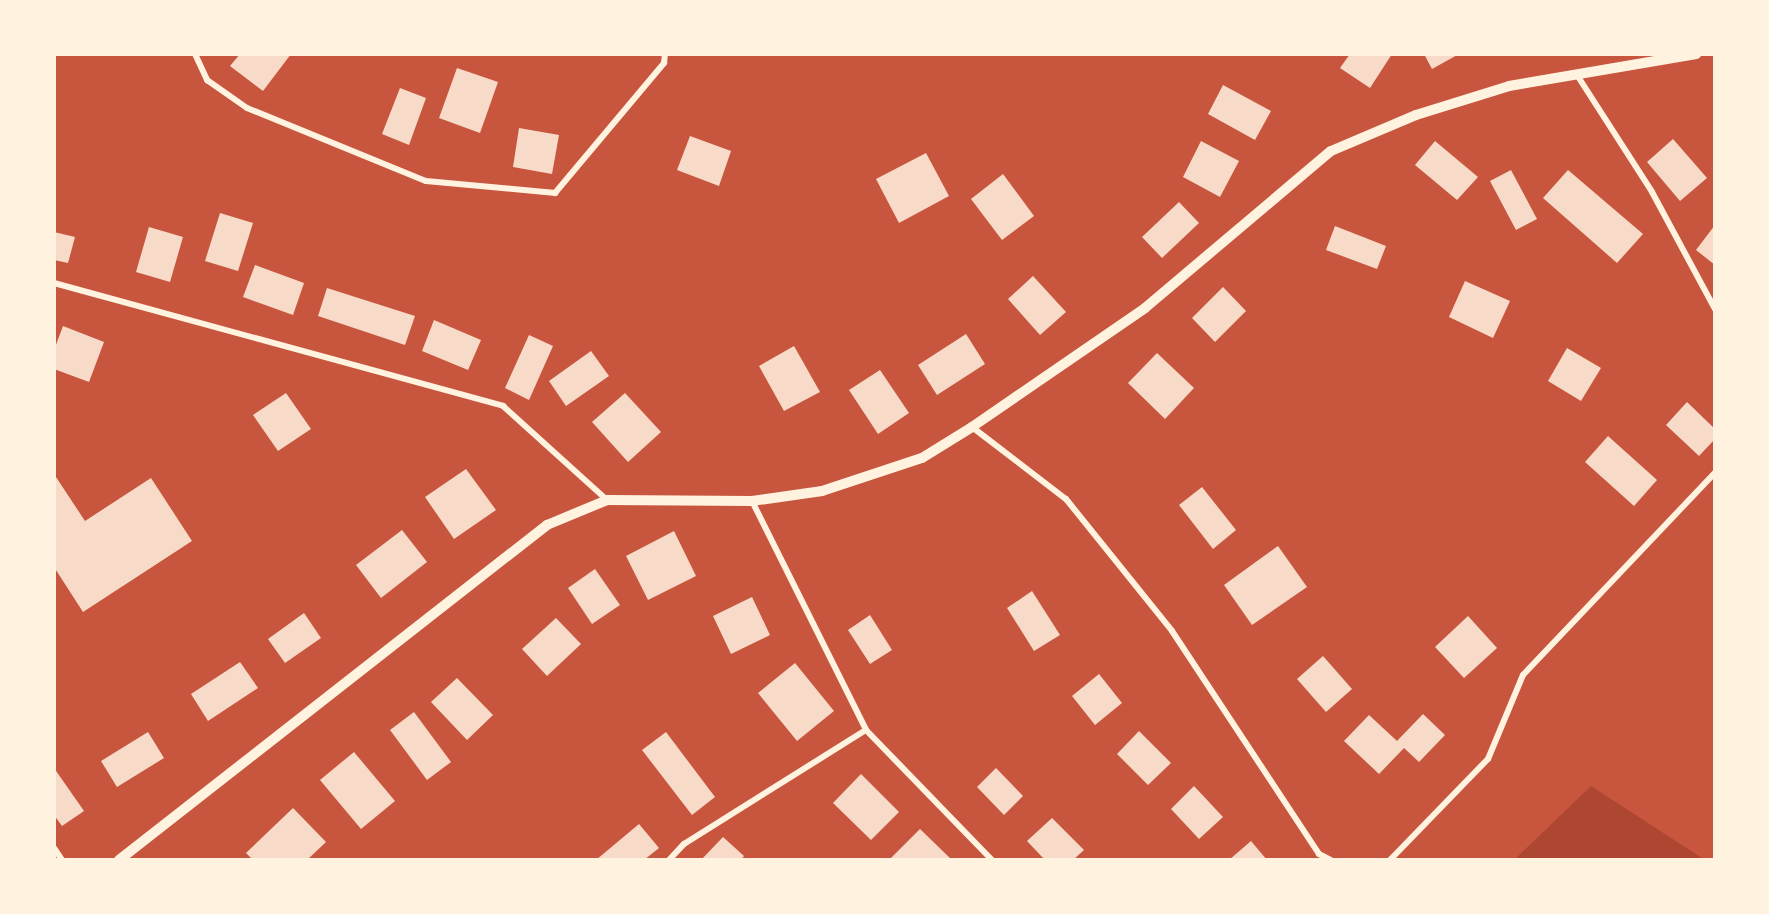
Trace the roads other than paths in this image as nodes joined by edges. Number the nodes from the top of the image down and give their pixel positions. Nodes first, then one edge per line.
1 (195, 54) edge
2 (665, 54) edge
3 (1696, 54) edge
4 (1577, 75) junction
5 (54, 283) edge
6 (1715, 309) edge
7 (972, 427) junction
8 (1715, 473) edge
9 (607, 500) junction
10 (752, 501) junction
11 (866, 730) junction
12 (54, 848) edge
13 (62, 860) edge
14 (119, 860) edge
15 (669, 860) edge
16 (992, 860) edge
17 (1331, 860) edge
18 (1390, 860) edge

1 - 2 street
3 - 4 street
4 - 6 street
4 - 7 street
5 - 9 street
7 - 10 street
7 - 17 street
8 - 18 street
9 - 10 street
9 - 14 street
10 - 11 street
11 - 15 street
11 - 16 street
12 - 13 street

